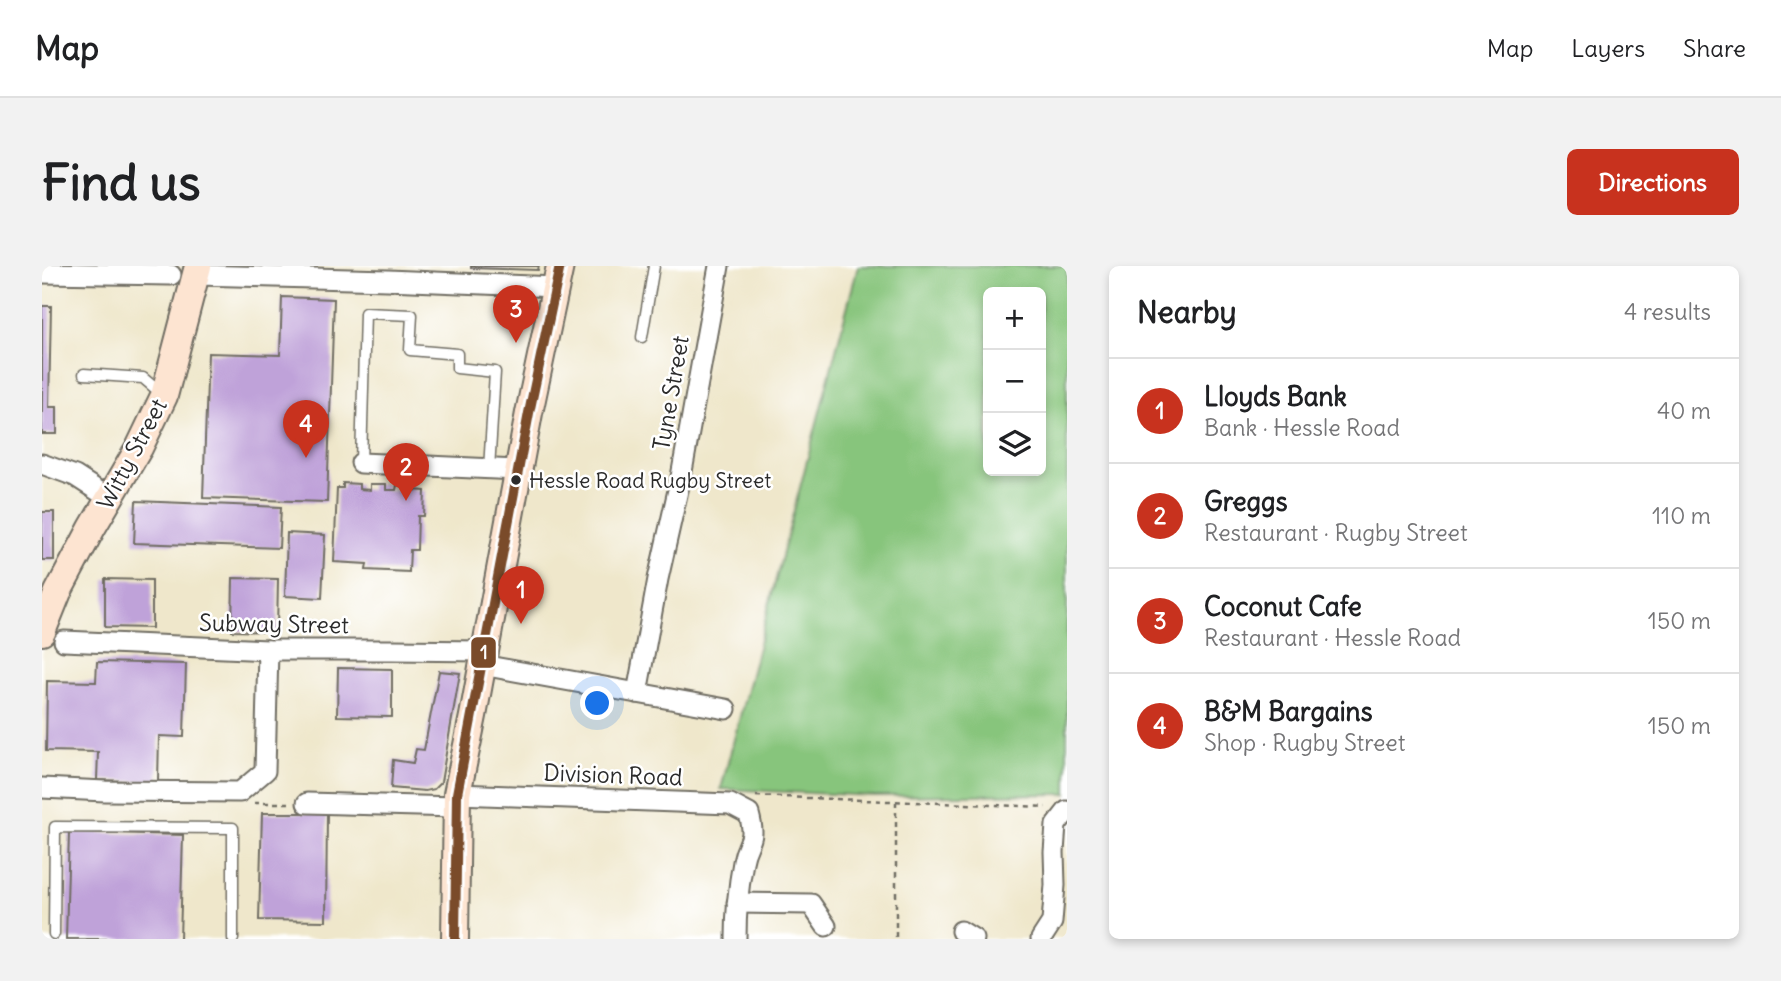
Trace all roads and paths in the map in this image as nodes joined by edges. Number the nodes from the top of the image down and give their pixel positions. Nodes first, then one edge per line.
1 (654, 266) edge
2 (719, 266) edge
3 (100, 270) edge
4 (189, 272) edge
5 (42, 273) edge
6 (559, 276) edge
7 (642, 337) dead end
8 (85, 374) dead end
9 (164, 396) junction
10 (361, 463) joint
11 (42, 464) edge
12 (489, 469) junction
13 (519, 470) junction
14 (109, 498) junction
15 (53, 637) edge
16 (268, 650) junction
17 (483, 658) junction
18 (637, 692) junction
19 (726, 709) dead end
20 (42, 788) edge
21 (240, 792) junction
22 (456, 800) junction
23 (895, 802) junction
24 (307, 803) joint
25 (730, 804) junction
26 (1060, 809) edge
27 (1061, 885) edge
28 (737, 903) junction
29 (826, 926) dead end
30 (54, 933) dead end
31 (233, 939) edge
32 (455, 939) edge
33 (736, 939) edge
34 (896, 939) edge
35 (1041, 939) edge

1 - 7 lane
2 - 18 street, Tyne Street
3 - 4 street
3 - 5 street
4 - 6 street
4 - 9 street, Witty Street
6 - 13 street
8 - 9 lane
9 - 14 street, Witty Street
10 - 12 street
10 - 12 lane
11 - 14 street
12 - 13 street
13 - 17 street
14 - 15 street, Witty Street
15 - 16 street, Subway Street
16 - 17 street, Subway Street
16 - 21 street
17 - 18 street, Subway Street
17 - 22 street
18 - 19 street, Subway Street
20 - 21 street
21 - 24 path
22 - 24 street, Division Road
22 - 25 street, Division Road
22 - 32 street
23 - 25 path
23 - 26 path
23 - 34 path
25 - 28 street
26 - 27 street
27 - 35 street
28 - 29 street
28 - 33 street
30 - 31 lane

